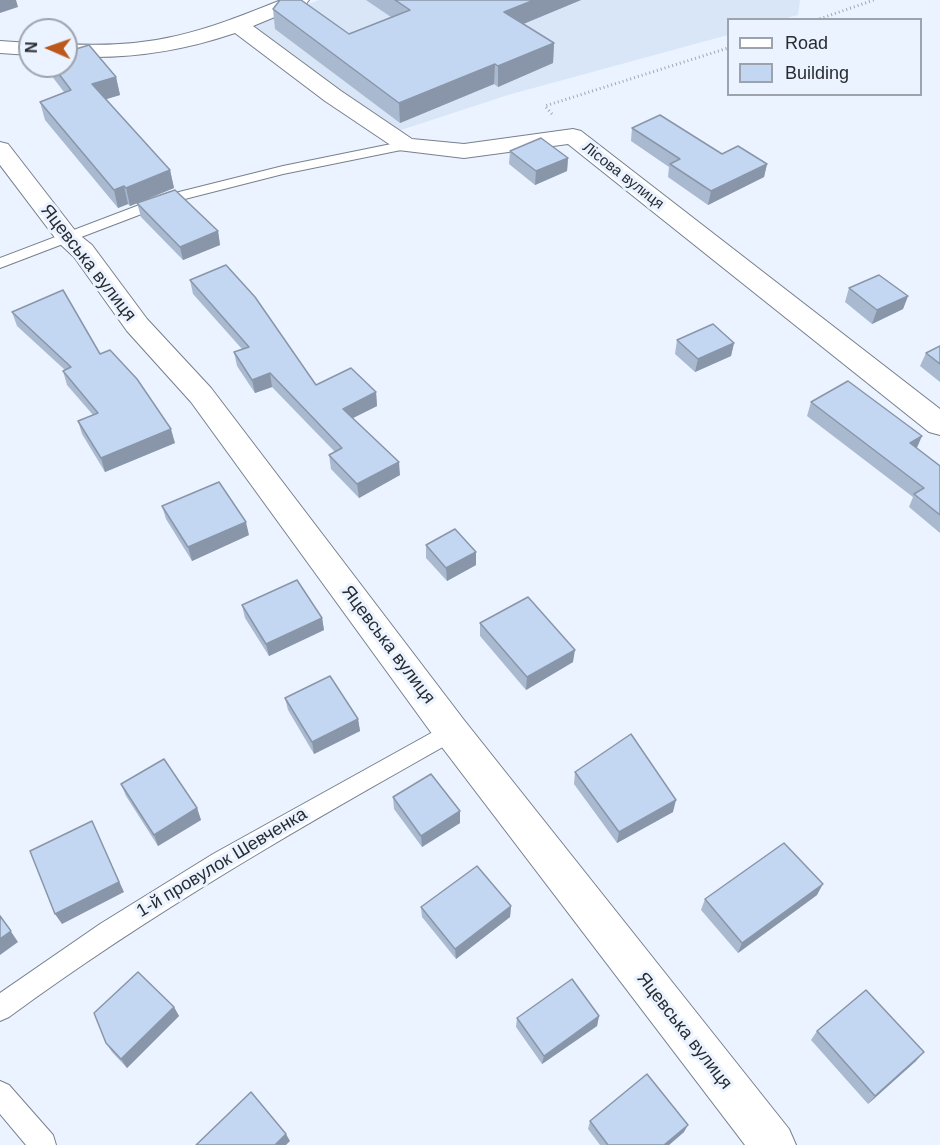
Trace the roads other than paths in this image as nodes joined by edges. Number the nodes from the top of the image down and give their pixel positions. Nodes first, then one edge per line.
1 (299, 0) edge
2 (237, 24) junction
3 (0, 47) edge
4 (18, 48) edge
5 (78, 51) edge
6 (406, 145) junction
7 (0, 149) edge
8 (68, 238) junction
9 (0, 263) edge
10 (940, 425) edge
11 (451, 731) junction
12 (0, 1008) edge
13 (0, 1095) edge
14 (43, 1145) edge
15 (773, 1145) edge

1 - 2 street
2 - 5 street
2 - 6 street, Лісова вулиця
3 - 4 street
6 - 8 lane
6 - 10 street, Лісова вулиця
7 - 8 street, Яцевська вулиця
8 - 9 lane
8 - 11 street, Яцевська вулиця
11 - 12 lane, 1-й провулок Шевченка
11 - 15 street, Яцевська вулиця
13 - 14 lane

